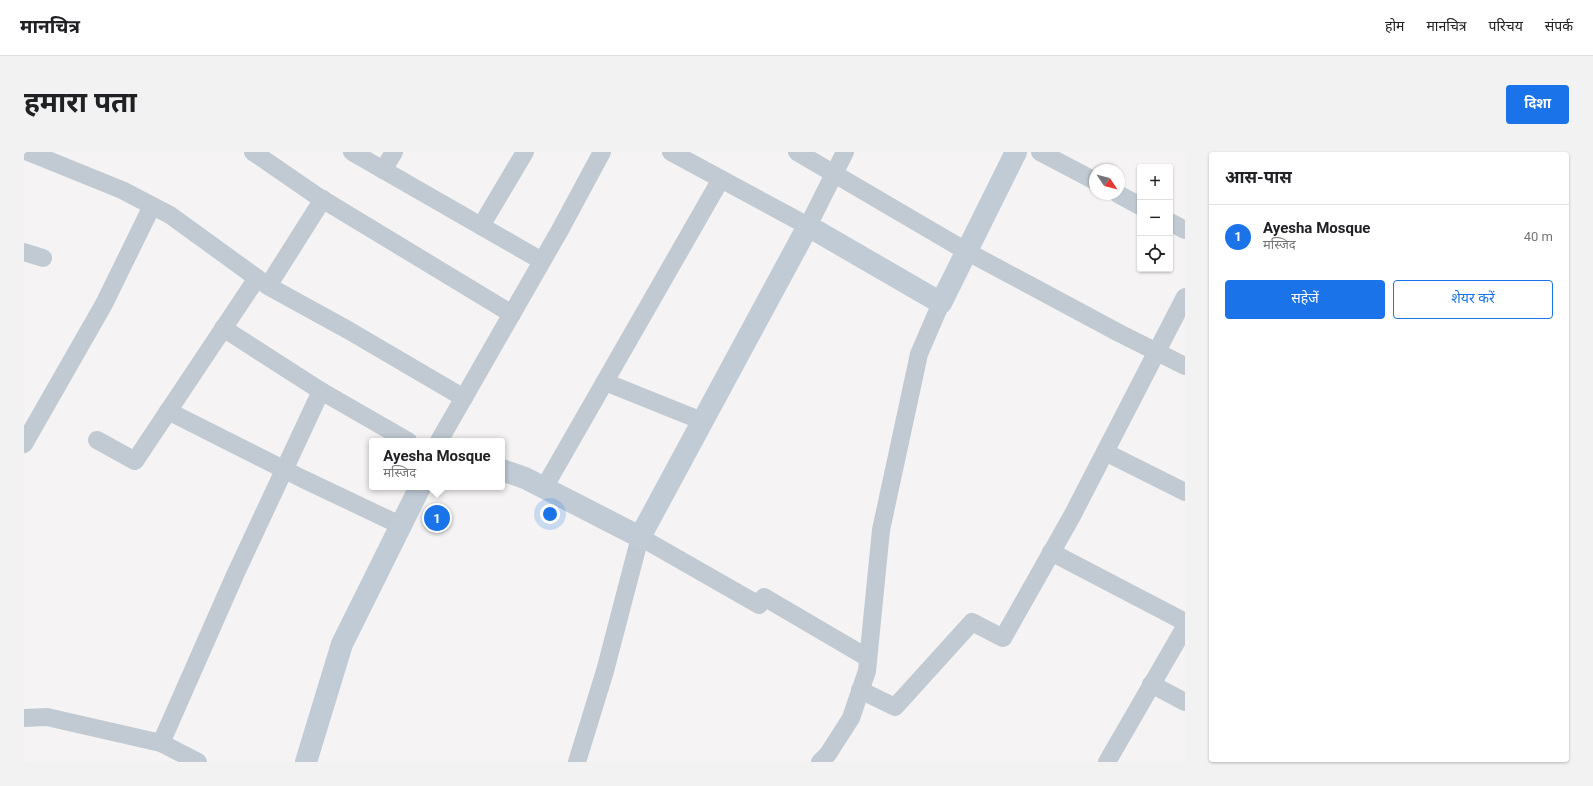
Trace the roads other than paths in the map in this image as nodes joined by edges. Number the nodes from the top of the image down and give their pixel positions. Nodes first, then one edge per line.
1 (28, 152) edge
2 (253, 152) edge
3 (352, 152) edge
4 (394, 152) edge
5 (525, 152) edge
6 (602, 152) edge
7 (671, 152) edge
8 (797, 152) edge
9 (844, 152) edge
10 (1016, 152) edge
11 (1040, 152) edge
12 (383, 170) junction
13 (834, 173) junction
14 (721, 179) junction
15 (1089, 179) edge
16 (1125, 198) edge
17 (323, 199) junction
18 (1137, 204) edge
19 (152, 206) junction
20 (1173, 224) edge
21 (481, 226) junction
22 (808, 226) junction
23 (1185, 230) edge
24 (966, 251) junction
25 (24, 252) edge
26 (43, 258) dead end
27 (542, 261) junction
28 (263, 282) junction
29 (1185, 297) edge
30 (941, 303) junction
31 (512, 314) junction
32 (224, 328) junction
33 (1158, 352) junction
34 (1185, 366) edge
35 (605, 382) junction
36 (321, 391) junction
37 (464, 398) junction
38 (168, 410) junction
39 (702, 421) junction
40 (403, 438) edge
41 (441, 438) edge
42 (97, 440) dead end
43 (24, 444) edge
44 (1105, 452) junction
45 (285, 470) junction
46 (505, 471) edge
47 (544, 488) junction
48 (418, 490) edge
49 (1185, 492) edge
50 (402, 526) junction
51 (640, 537) junction
52 (1051, 552) junction
53 (1185, 622) edge
54 (1185, 627) edge
55 (868, 658) junction
56 (1151, 684) junction
57 (860, 690) junction
58 (1185, 702) edge
59 (24, 718) edge
60 (161, 743) junction
61 (1113, 760) edge
62 (198, 762) edge
63 (306, 762) edge
64 (576, 762) edge
65 (820, 762) edge

1 - 19 street
2 - 17 street
3 - 12 street
4 - 12 street
5 - 21 street
6 - 27 street
7 - 14 street
8 - 13 street
9 - 13 street
10 - 24 street
11 - 15 street
12 - 21 street
13 - 22 street
13 - 24 street
14 - 22 street
14 - 35 street
16 - 18 street
17 - 28 street
17 - 31 street
19 - 28 street
19 - 43 street
20 - 23 street
21 - 27 street
22 - 30 street
22 - 39 street
24 - 30 street
24 - 33 street
25 - 26 street
27 - 31 street
28 - 32 street
28 - 37 street
29 - 33 street
30 - 55 street
31 - 37 street
32 - 36 street
32 - 38 street
33 - 34 street
33 - 44 street
35 - 39 street
35 - 47 street
36 - 40 street
36 - 45 street
37 - 41 street
38 - 42 street
38 - 45 street
39 - 51 street
44 - 49 street
44 - 52 street
45 - 50 street
45 - 60 street
46 - 47 street
47 - 51 street
48 - 50 street
50 - 63 street
51 - 55 street
51 - 64 street
52 - 53 street
52 - 57 street
54 - 56 street
55 - 57 street
56 - 58 street
56 - 61 street
57 - 65 street
59 - 60 street
60 - 62 street

